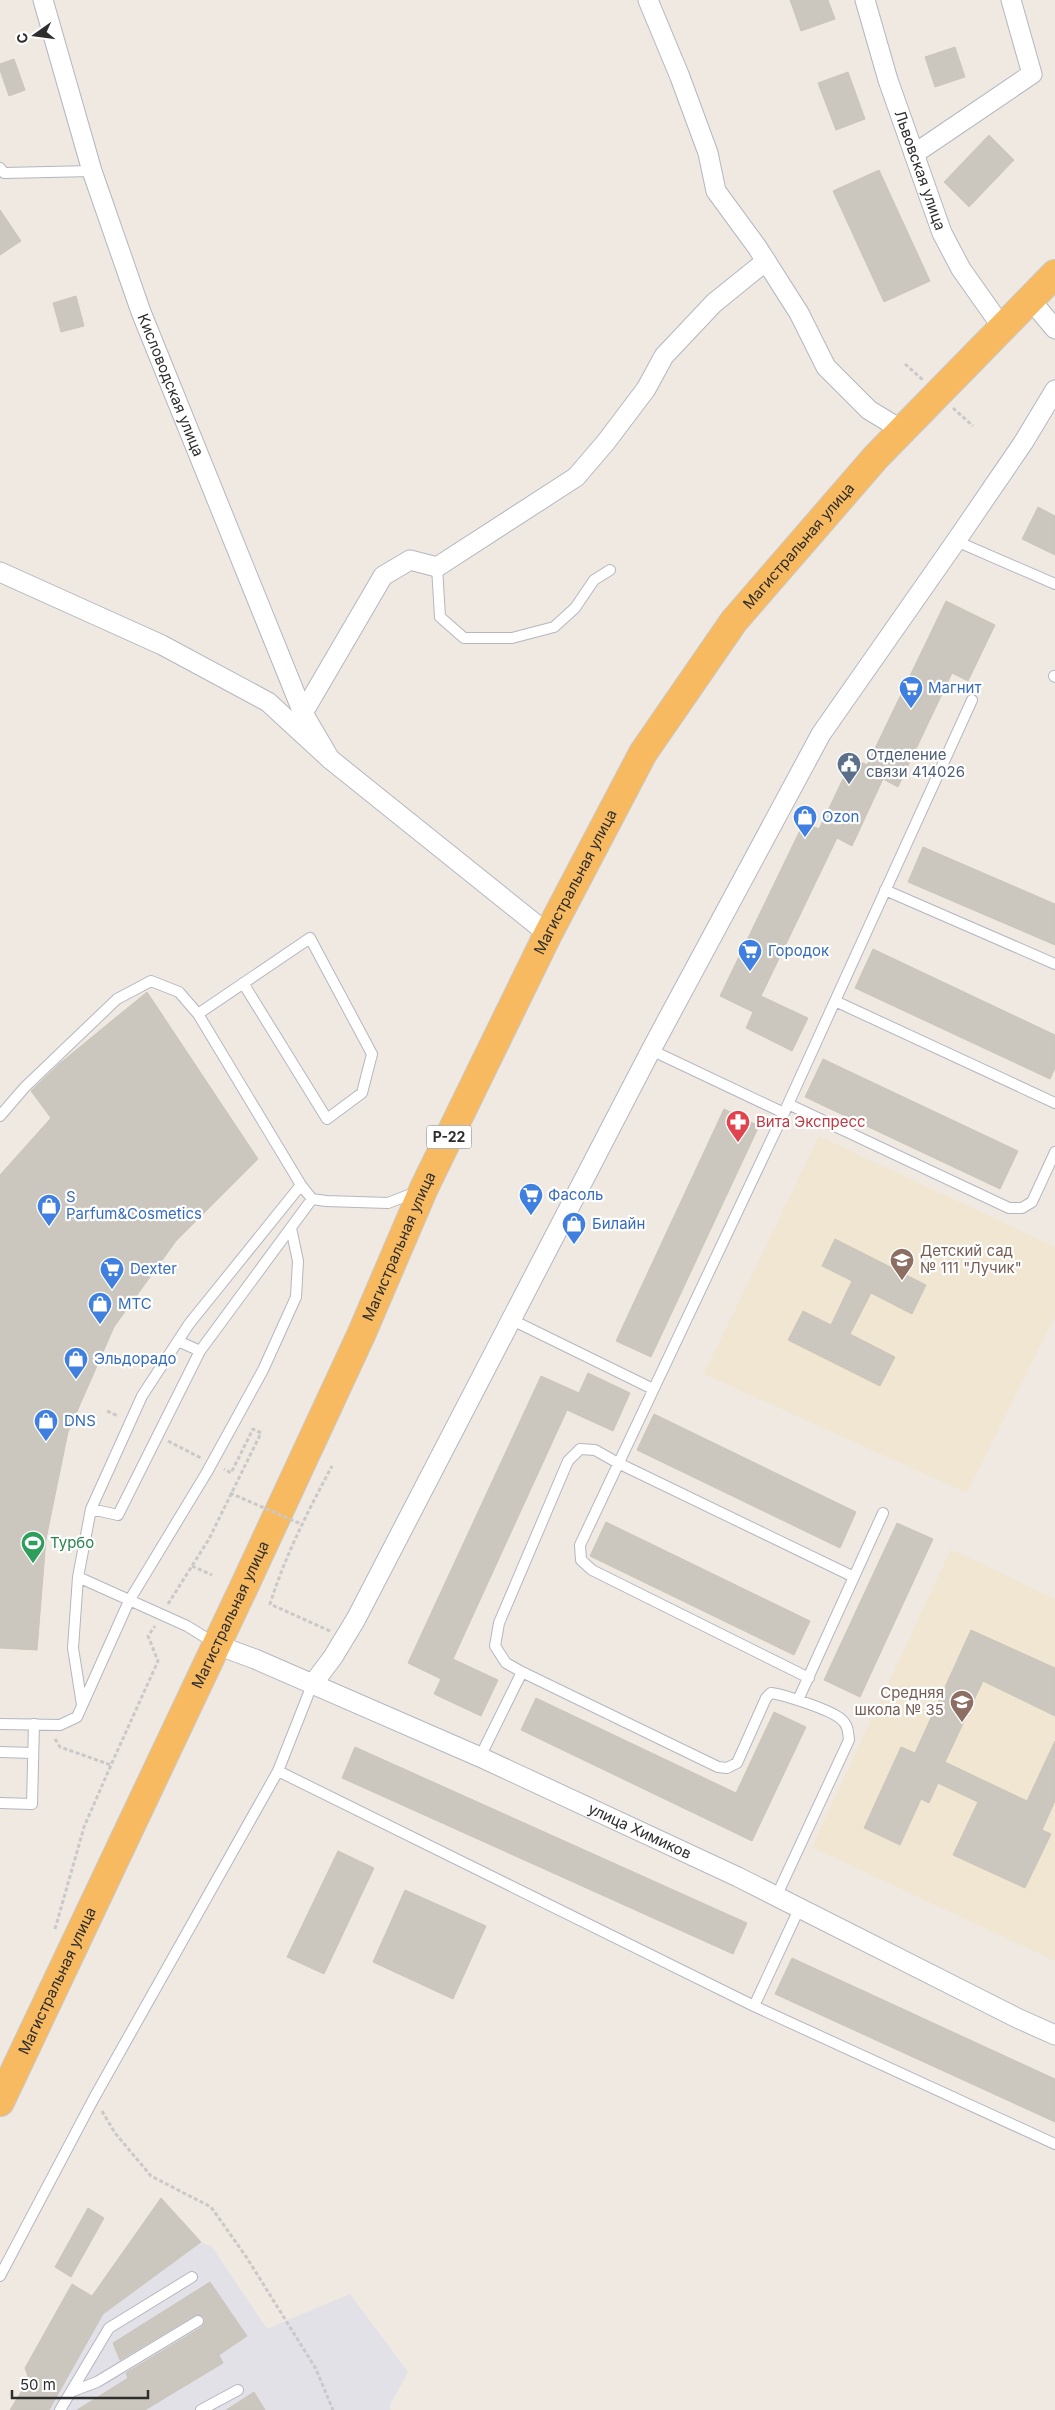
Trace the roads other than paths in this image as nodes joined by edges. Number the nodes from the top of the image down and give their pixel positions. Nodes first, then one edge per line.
1 (43, 0) edge
2 (648, 0) edge
3 (865, 0) edge
4 (1011, 0) edge
5 (914, 154) junction
6 (0, 168) edge
7 (92, 170) junction
8 (766, 261) junction
9 (1055, 274) edge
10 (1030, 299) junction
11 (1002, 327) junction
12 (1055, 329) edge
13 (1055, 390) edge
14 (902, 430) junction
15 (956, 541) junction
16 (437, 567) junction
17 (610, 570) dead end
18 (0, 572) edge
19 (1055, 584) edge
20 (972, 700) dead end
21 (303, 713) junction
22 (330, 759) junction
23 (885, 890) junction
24 (548, 934) junction
25 (1055, 964) edge
26 (243, 983) junction
27 (835, 1001) junction
28 (198, 1014) junction
29 (651, 1050) junction
30 (1055, 1103) edge
31 (786, 1108) junction
32 (0, 1116) edge
33 (1055, 1152) edge
34 (301, 1185) junction
35 (424, 1188) junction
36 (312, 1199) junction
37 (290, 1228) junction
38 (510, 1319) junction
39 (178, 1341) junction
40 (200, 1350) junction
41 (652, 1389) junction
42 (618, 1463) junction
43 (92, 1509) junction
44 (883, 1512) dead end
45 (78, 1577) junction
46 (854, 1577) junction
47 (129, 1601) junction
48 (217, 1645) junction
49 (522, 1672) junction
50 (809, 1678) junction
51 (312, 1685) junction
52 (798, 1700) junction
53 (82, 1705) junction
54 (0, 1724) edge
55 (34, 1724) junction
56 (0, 1752) edge
57 (34, 1753) junction
58 (480, 1757) junction
59 (278, 1771) junction
60 (0, 1803) edge
61 (776, 1897) junction
62 (799, 1909) junction
63 (754, 2006) junction
64 (1055, 2035) edge
65 (0, 2102) edge
66 (1055, 2144) edge
67 (0, 2276) edge
68 (192, 2277) dead end
69 (198, 2321) dead end
70 (238, 2390) dead end
71 (73, 2391) junction
72 (60, 2410) edge
73 (201, 2410) edge

1 - 7 street, Кисловодская улица
2 - 8 street
3 - 5 street, Львовская улица
4 - 5 street
5 - 11 street, Львовская улица
6 - 7 lane
7 - 21 street, Кисловодская улица
8 - 14 street
8 - 16 street
9 - 10 highway, Магистральная улица / Р-22
10 - 11 highway, Магистральная улица / Р-22
10 - 12 street
11 - 14 highway, Магистральная улица / Р-22
13 - 15 street
14 - 24 highway, Магистральная улица / Р-22
15 - 19 lane
15 - 29 street
16 - 17 lane
16 - 21 street
18 - 22 street
20 - 23 lane
21 - 22 street, Кисловодская улица
22 - 24 street
23 - 25 lane
23 - 27 lane
24 - 35 highway, Магистральная улица / Р-22
26 - 26 lane
26 - 28 lane
27 - 30 lane
27 - 31 lane
28 - 32 lane
28 - 34 lane
29 - 31 lane
29 - 38 street
31 - 33 lane
31 - 41 lane
34 - 36 lane
34 - 39 lane
35 - 36 lane
35 - 48 highway, Магистральная улица / Р-22
36 - 37 lane
37 - 40 lane
37 - 47 lane
38 - 41 lane
38 - 51 street
39 - 40 lane
39 - 43 lane
40 - 43 lane
41 - 42 lane
42 - 46 lane
42 - 49 lane
42 - 50 lane
43 - 45 lane
44 - 46 lane
45 - 47 lane
45 - 53 lane
46 - 50 lane
47 - 48 lane
47 - 53 lane
48 - 51 street, улица Химиков
48 - 65 highway, Магистральная улица / Р-22
49 - 52 lane
49 - 58 lane
50 - 52 lane
51 - 58 street, улица Химиков
51 - 59 lane
52 - 61 lane
53 - 55 lane
54 - 55 lane
55 - 57 lane
56 - 57 lane
57 - 60 lane
58 - 61 street, улица Химиков
59 - 63 lane
59 - 67 lane
61 - 62 street, улица Химиков
62 - 63 lane
62 - 64 street, улица Химиков
63 - 66 lane
68 - 71 lane
69 - 71 lane
70 - 73 lane
71 - 72 lane

